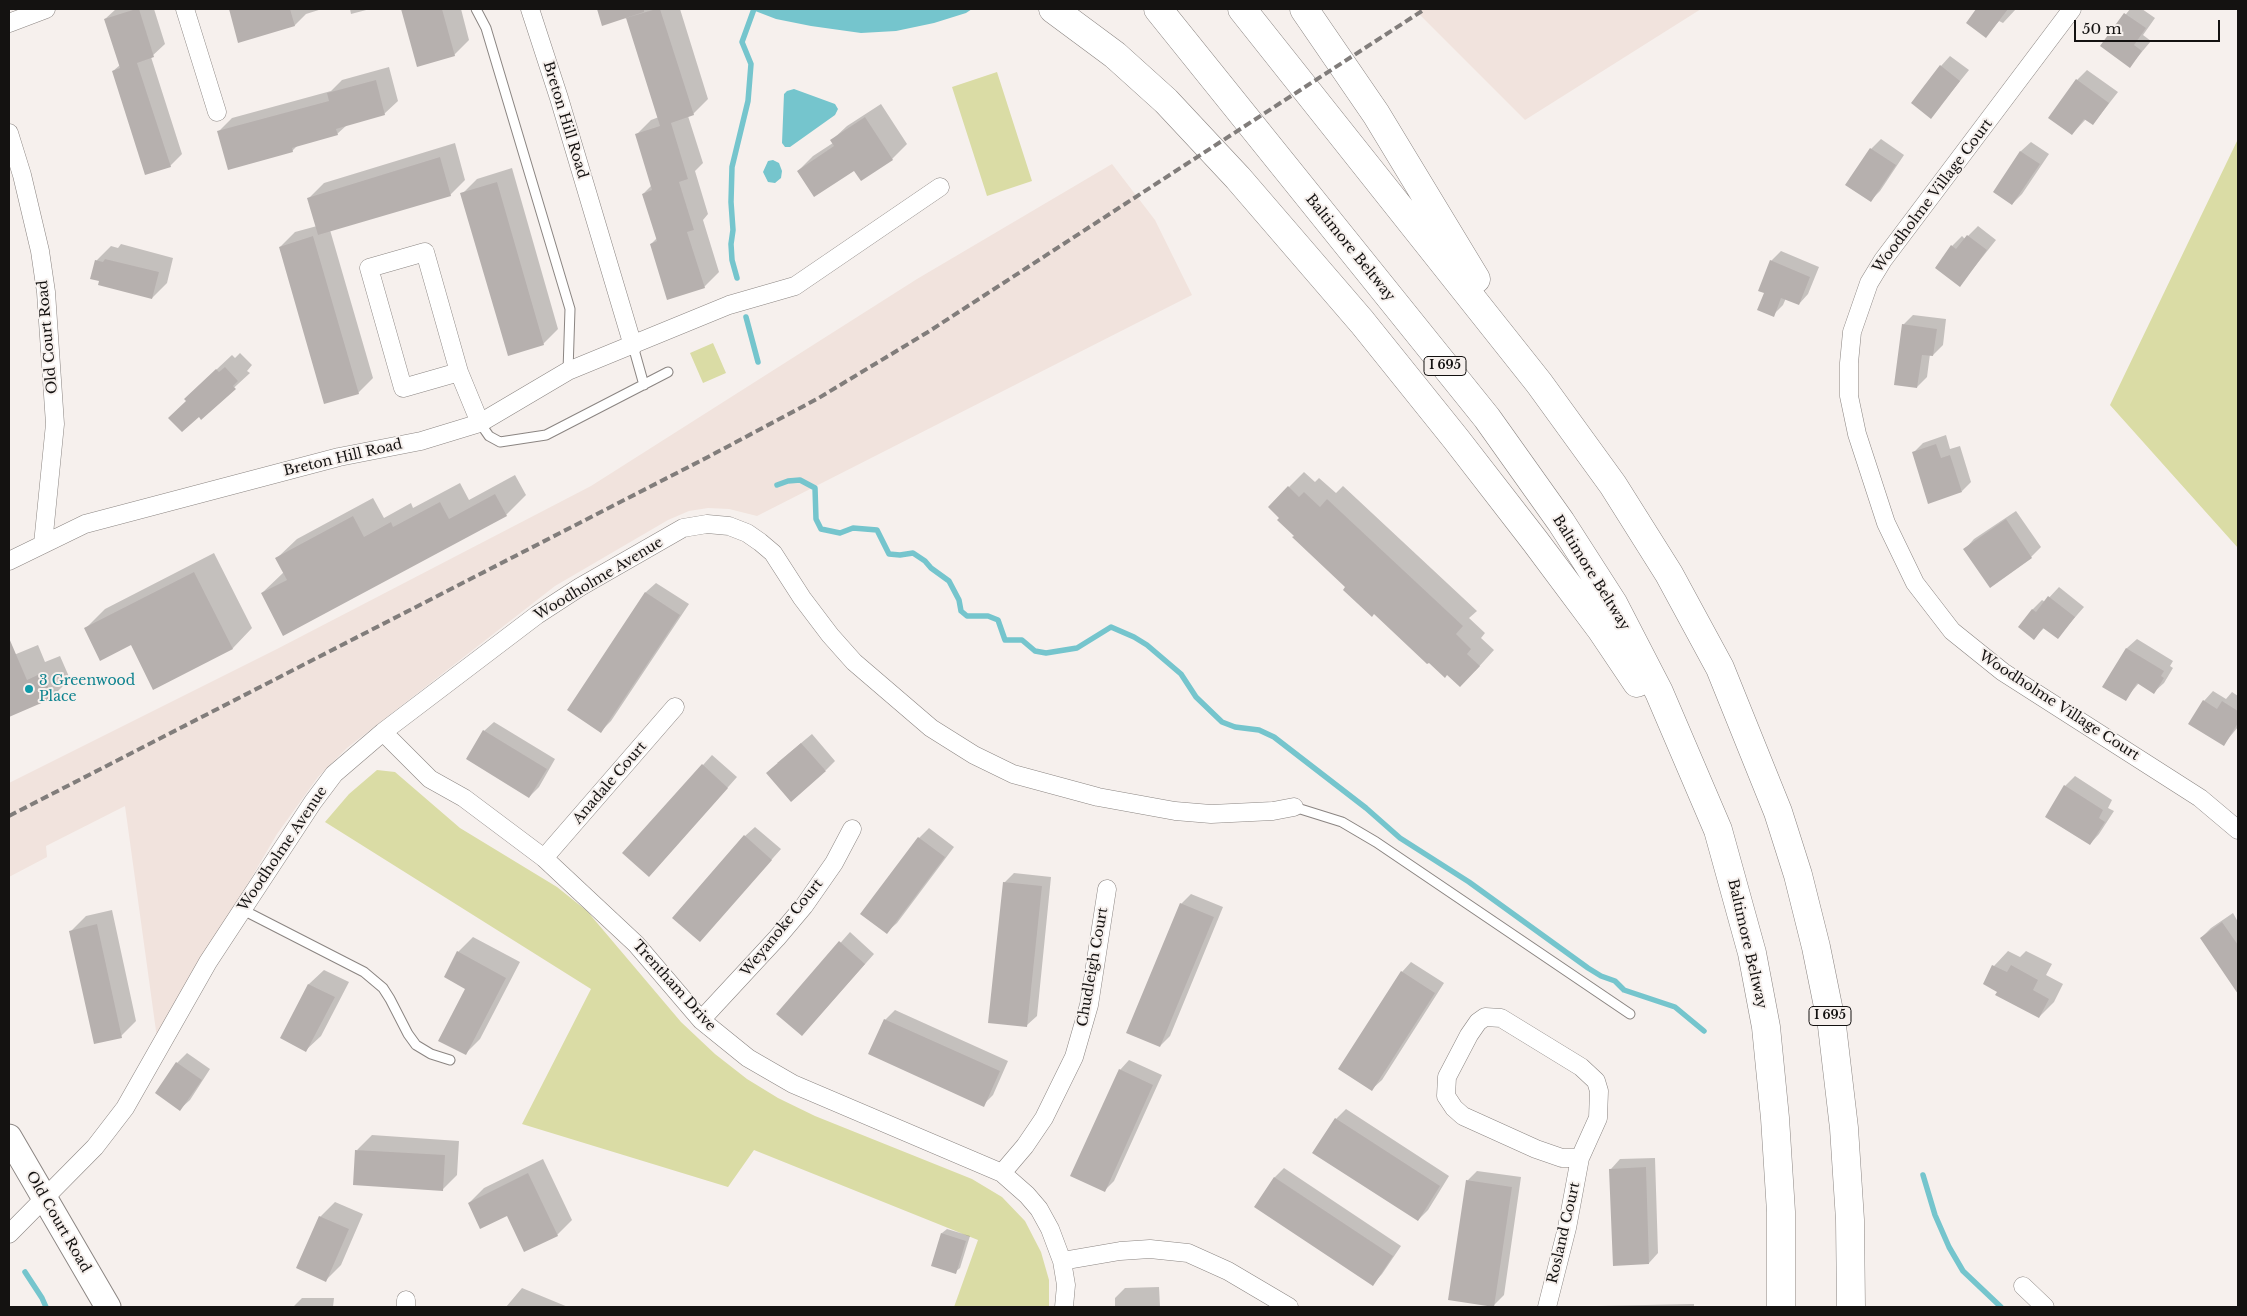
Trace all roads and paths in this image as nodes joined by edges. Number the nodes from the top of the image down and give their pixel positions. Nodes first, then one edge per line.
1 (46, 9) edge
2 (185, 9) edge
3 (476, 9) edge
4 (530, 9) edge
5 (1158, 9) edge
6 (1242, 9) edge
7 (1304, 9) edge
8 (2072, 9) edge
9 (1057, 12) edge
10 (9, 23) edge
11 (217, 112) dead end
12 (9, 133) edge
13 (940, 186) dead end
14 (633, 346) junction
15 (568, 371) junction
16 (459, 372) junction
17 (668, 372) dead end
18 (1539, 383) junction
19 (644, 385) junction
20 (480, 422) junction
21 (43, 544) junction
22 (9, 561) edge
23 (675, 707) dead end
24 (383, 732) junction
25 (1686, 754) junction
26 (1294, 807) joint
27 (852, 829) dead end
28 (2238, 830) edge
29 (544, 858) junction
30 (1107, 889) dead end
31 (243, 910) junction
32 (1630, 1014) dead end
33 (701, 1020) junction
34 (450, 1060) dead end
35 (9, 1138) edge
36 (1580, 1158) junction
37 (1002, 1173) junction
38 (45, 1198) junction
39 (9, 1234) edge
40 (1062, 1261) junction
41 (2023, 1286) dead end
42 (108, 1307) edge
43 (1064, 1307) edge
44 (1289, 1307) edge
45 (1547, 1307) edge
46 (1781, 1307) edge
47 (1851, 1307) edge
48 (2045, 1307) edge

1 - 10 street
2 - 11 street
3 - 15 lane
4 - 14 street, Breton Hill Road
5 - 25 highway, Baltimore Beltway / I 695
6 - 18 highway, I 695
7 - 18 highway
8 - 28 street, Woodholme Village Court
9 - 25 highway
12 - 21 street, Old Court Road
13 - 14 street, Breton Hill Road
14 - 15 street, Breton Hill Road
14 - 19 lane
15 - 20 street, Breton Hill Road
16 - 16 street
16 - 20 street
17 - 19 lane
18 - 47 highway, I 695
19 - 20 lane
20 - 21 street, Breton Hill Road
21 - 22 street, Breton Hill Road
23 - 29 street, Anadale Court
24 - 26 street, Woodholme Avenue
24 - 29 street, Trentham Drive
24 - 31 street, Woodholme Avenue
25 - 46 highway, Baltimore Beltway / I 695
26 - 32 lane
27 - 33 street, Weyanoke Court
29 - 33 street, Trentham Drive
30 - 37 street, Chudleigh Court
31 - 34 lane
31 - 38 street, Woodholme Avenue
33 - 37 street, Trentham Drive
35 - 38 main road, Old Court Road
36 - 36 street, Rosland Court
36 - 45 street, Rosland Court
37 - 40 street, Trentham Drive
38 - 39 street, Woodholme Avenue
38 - 42 main road, Old Court Road
40 - 43 street, Trentham Drive
40 - 44 street
41 - 48 street

